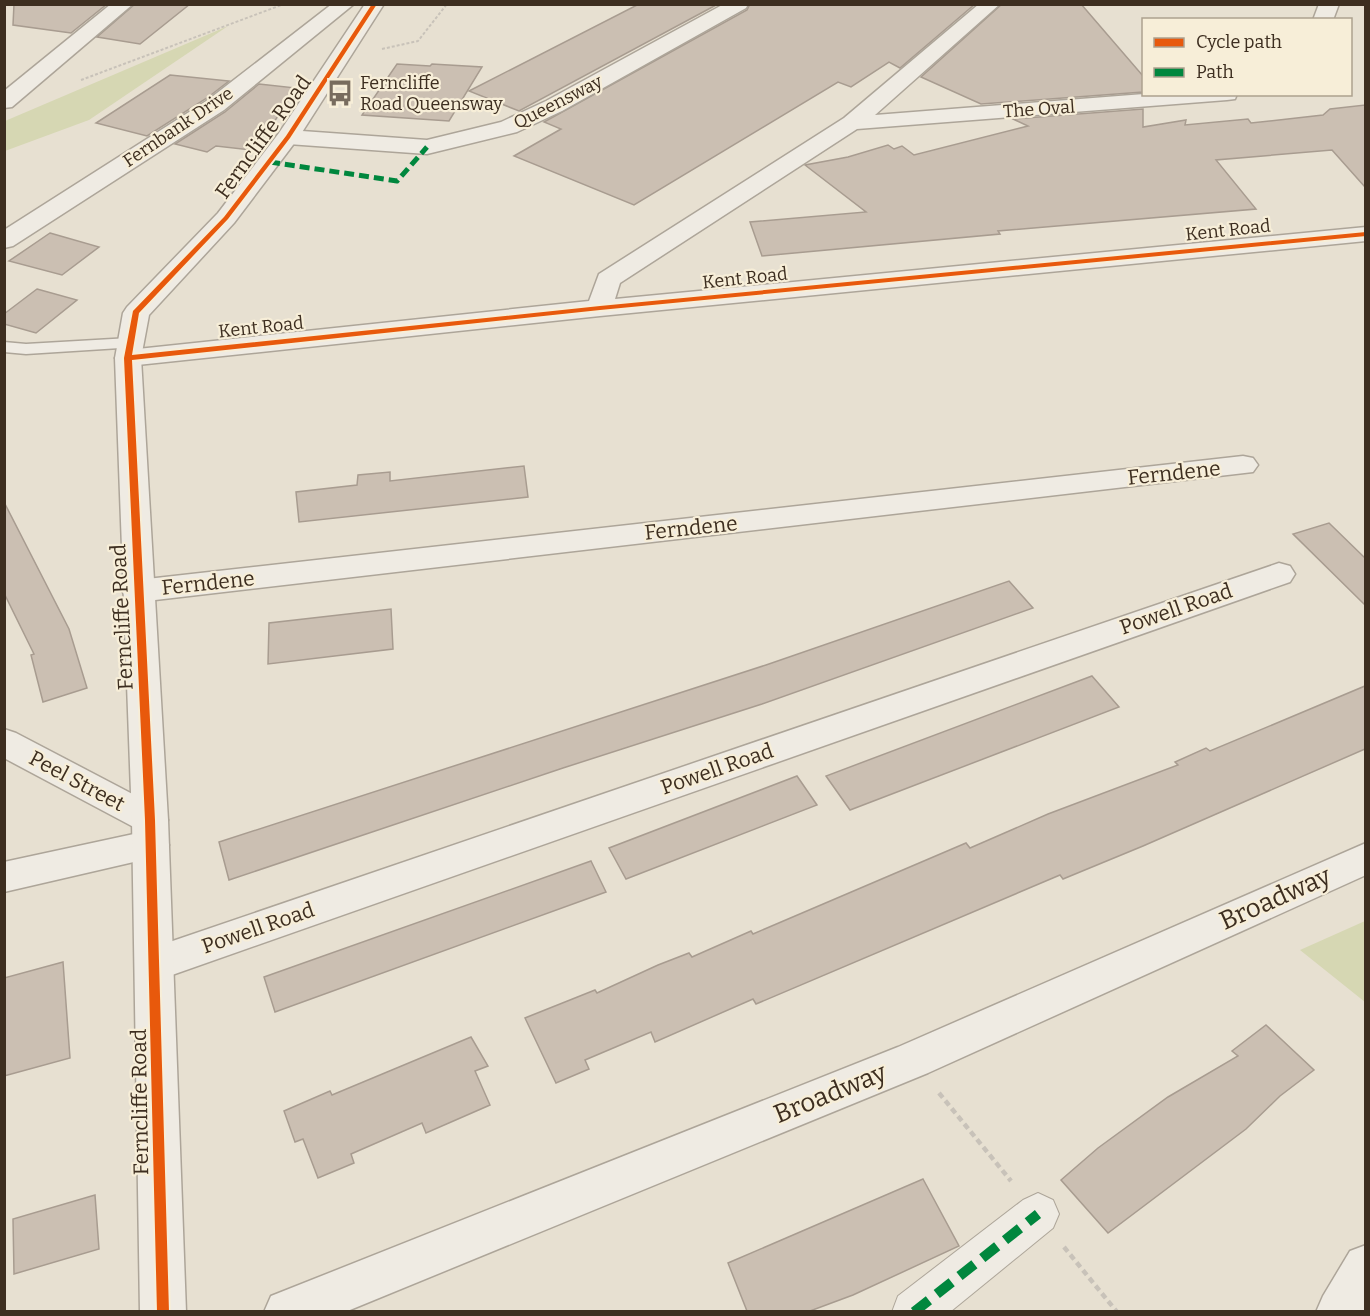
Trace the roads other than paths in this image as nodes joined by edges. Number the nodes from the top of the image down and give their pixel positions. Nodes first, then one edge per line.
1 (124, 4) edge
2 (345, 4) edge
3 (375, 4) edge
4 (739, 4) edge
5 (991, 4) edge
6 (697, 8) dead end
7 (719, 16) junction
8 (1201, 96) edge
9 (4, 102) edge
10 (852, 123) junction
11 (288, 137) junction
12 (1361, 237) edge
13 (4, 241) edge
14 (600, 308) junction
15 (4, 347) edge
16 (129, 350) junction
17 (1243, 465) dead end
18 (1279, 574) dead end
19 (138, 591) junction
20 (4, 742) edge
21 (150, 832) junction
22 (1365, 858) edge
23 (4, 877) edge
24 (155, 964) junction
25 (1038, 1214) dead end
26 (1365, 1267) edge
27 (163, 1311) edge
28 (287, 1311) edge
29 (914, 1311) edge
30 (1339, 1311) edge

1 - 9 street
2 - 13 street, Fernbank Drive
3 - 11 street, Ferncliffe Road
4 - 7 street, Queensway
5 - 10 street, The Oval
6 - 7 street
7 - 11 street, Queensway
8 - 10 street, The Oval
10 - 14 street, The Oval
11 - 16 street, Ferncliffe Road
12 - 14 street, Kent Road
14 - 16 street, Kent Road
15 - 16 lane
16 - 19 street, Ferncliffe Road
17 - 19 street, Ferndene
18 - 24 street, Powell Road
19 - 21 street, Ferncliffe Road
20 - 21 street, Peel Street
21 - 23 street
21 - 24 street, Ferncliffe Road
22 - 28 street, Broadway
24 - 27 street, Ferncliffe Road
25 - 29 street
26 - 30 street

